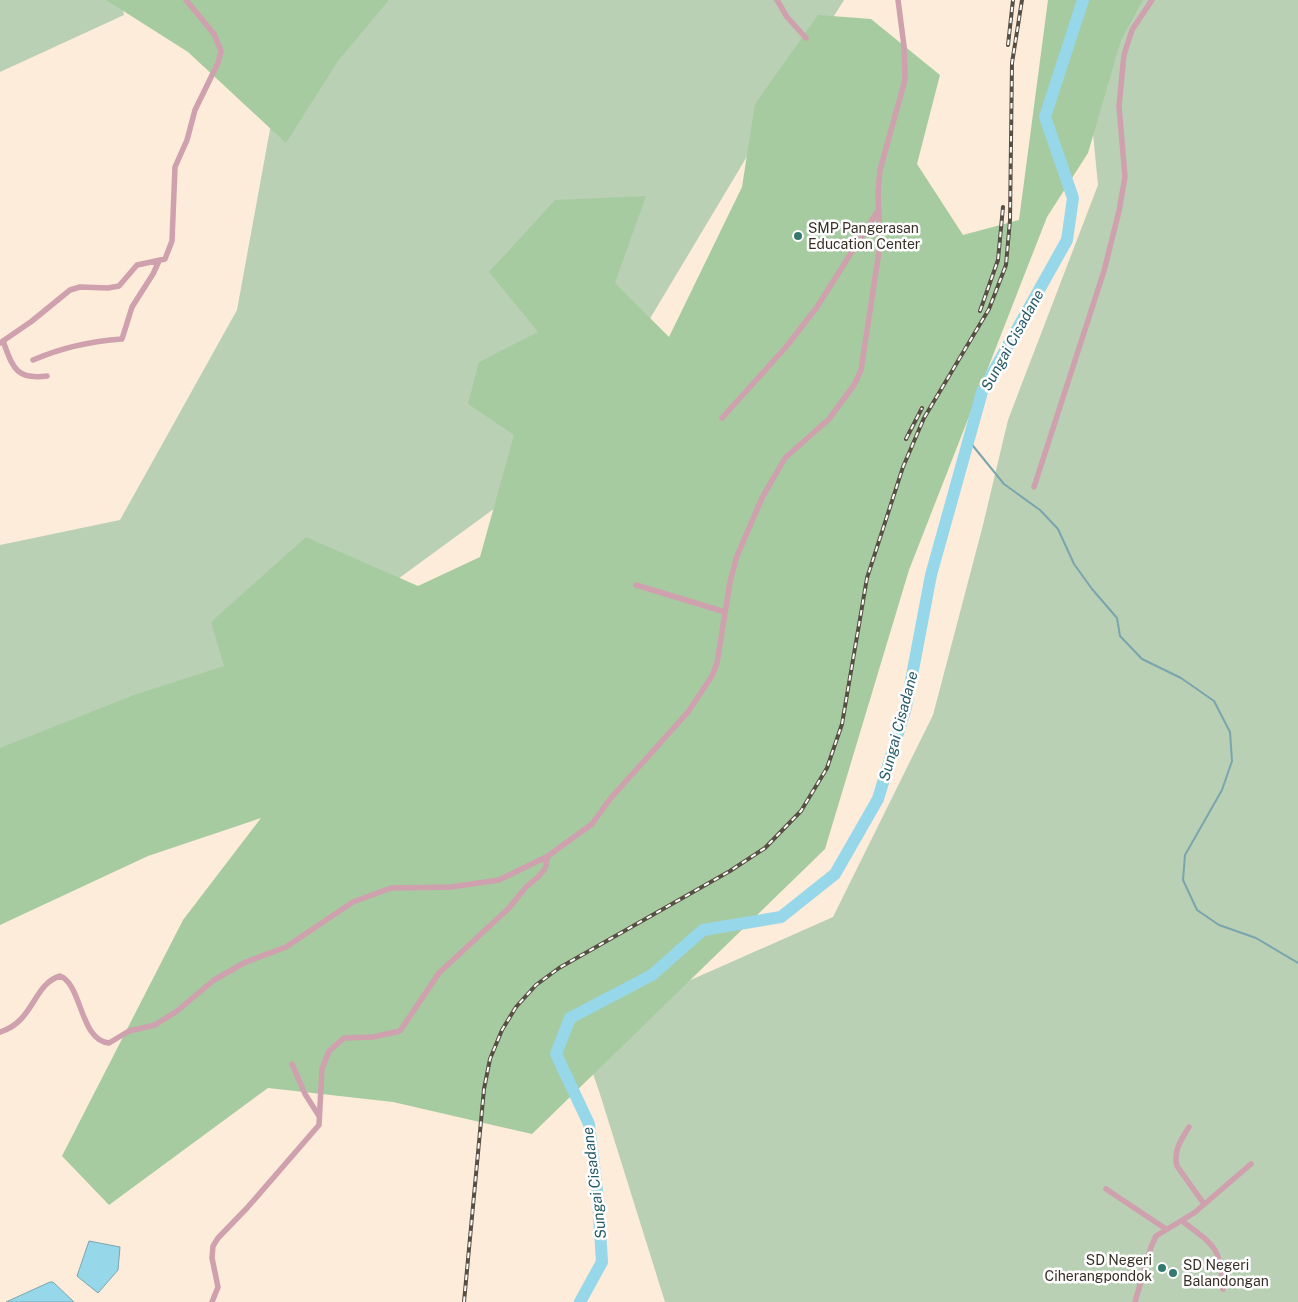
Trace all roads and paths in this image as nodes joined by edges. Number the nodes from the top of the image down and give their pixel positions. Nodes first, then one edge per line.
1 (186, 0) edge
2 (777, 0) edge
3 (898, 0) edge
4 (1152, 0) edge
5 (806, 38) dead end
6 (879, 209) junction
7 (159, 261) junction
8 (1, 342) edge
9 (33, 360) dead end
10 (47, 376) dead end
11 (722, 418) dead end
12 (1034, 487) dead end
13 (636, 585) dead end
14 (725, 612) junction
15 (548, 856) junction
16 (0, 1032) edge
17 (292, 1064) dead end
18 (319, 1116) junction
19 (1188, 1127) dead end
20 (1251, 1164) dead end
21 (1106, 1189) dead end
22 (1204, 1204) junction
23 (1182, 1221) junction
24 (1166, 1229) junction
25 (1223, 1289) dead end
26 (212, 1302) edge
27 (1135, 1302) edge

1 - 7 street
2 - 5 street
3 - 6 street
4 - 12 street
6 - 11 street
6 - 14 street
7 - 8 street
7 - 9 street
8 - 10 street
13 - 14 street
14 - 15 street
15 - 16 street
15 - 18 street
17 - 18 street
18 - 26 street
19 - 22 street
20 - 22 street
21 - 24 street
22 - 23 street
23 - 24 street
23 - 25 street
24 - 27 street

